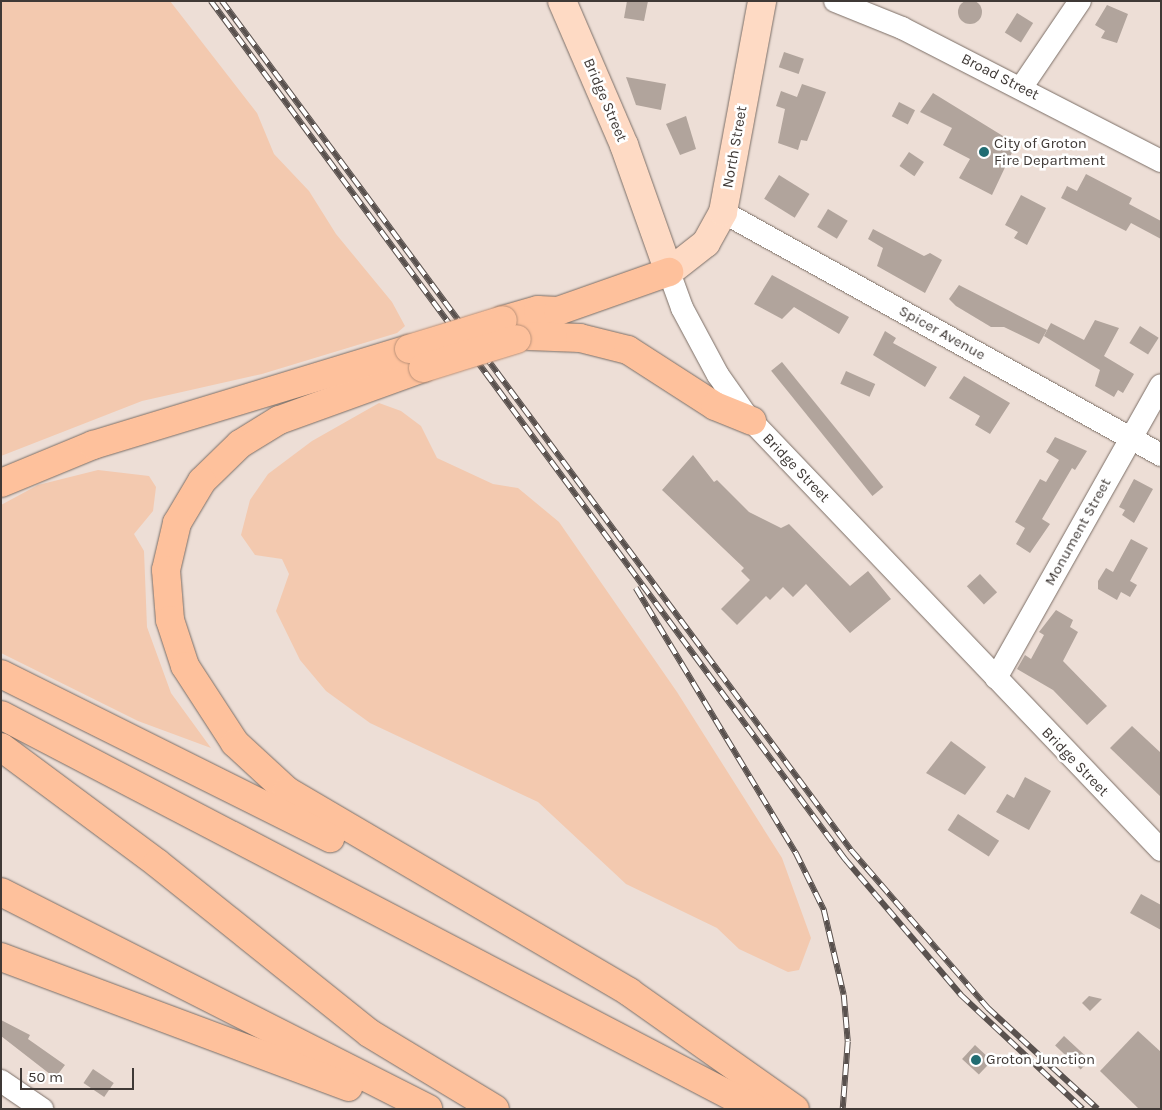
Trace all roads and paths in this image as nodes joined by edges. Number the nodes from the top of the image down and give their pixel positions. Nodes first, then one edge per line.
1 (562, 1) edge
2 (762, 1) edge
3 (835, 1) edge
4 (1080, 1) edge
5 (1021, 88) junction
6 (1161, 161) edge
7 (723, 212) junction
8 (669, 272) junction
9 (516, 332) junction
10 (416, 358) junction
11 (1161, 384) edge
12 (752, 422) junction
13 (1131, 438) junction
14 (1161, 455) edge
15 (1, 484) edge
16 (1, 674) edge
17 (996, 678) junction
18 (1, 715) edge
19 (1, 747) edge
20 (1161, 850) edge
21 (1, 892) edge
22 (542, 942) junction
23 (1, 956) edge
24 (1, 1081) edge
25 (420, 1104) edge
26 (42, 1109) edge
27 (495, 1109) edge
28 (756, 1109) edge
29 (795, 1109) edge

1 - 8 main road, Bridge Street
2 - 7 main road, North Street
3 - 5 street, Broad Street
4 - 5 street
5 - 6 street, Broad Street
7 - 8 main road, North Street
7 - 13 street, Spicer Avenue
8 - 9 highway
8 - 12 street, Bridge Street
9 - 10 highway, bridge
9 - 12 highway
10 - 15 highway
10 - 22 highway
11 - 13 street, Monument Street
12 - 17 street, Bridge Street
13 - 14 street, Spicer Avenue
13 - 17 street, Monument Street
16 - 22 highway
17 - 20 street, Bridge Street
18 - 28 highway
19 - 27 highway
21 - 25 highway
22 - 29 highway
23 - 25 highway
24 - 26 street

